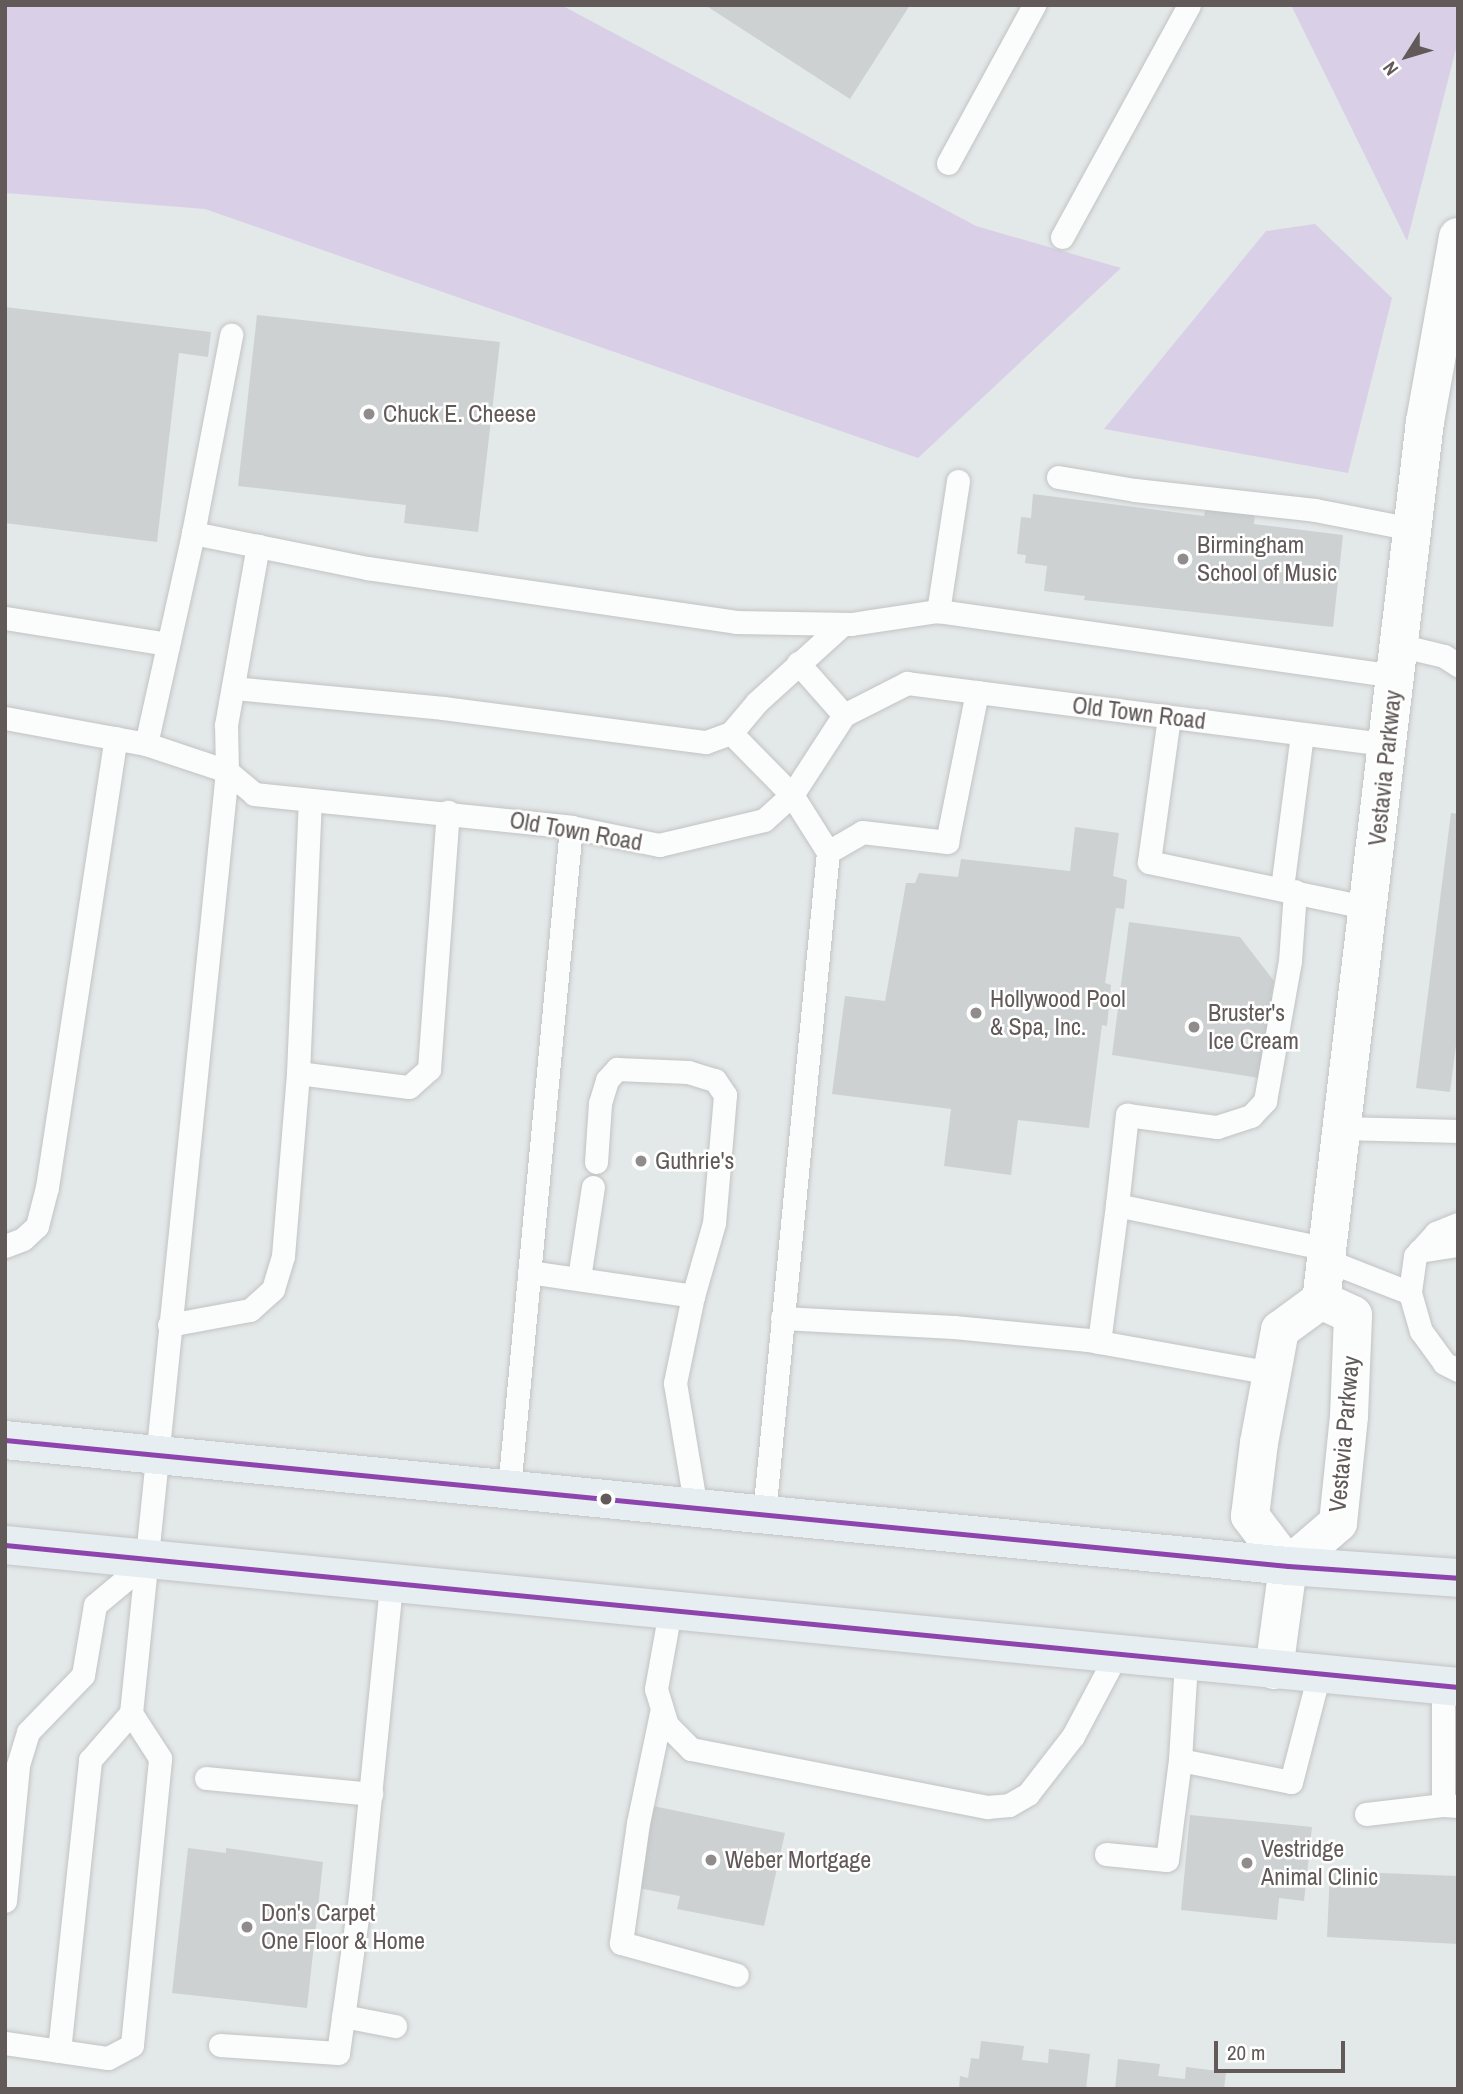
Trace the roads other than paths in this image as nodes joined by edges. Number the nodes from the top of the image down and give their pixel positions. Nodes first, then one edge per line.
1 (1034, 5) edge
2 (1189, 5) edge
3 (948, 163) dead end
4 (1062, 237) dead end
5 (1458, 237) edge
6 (232, 335) dead end
7 (1058, 477) dead end
8 (958, 481) dead end
9 (1412, 529) junction
10 (193, 533) junction
11 (258, 546) junction
12 (938, 611) junction
13 (5, 618) edge
14 (842, 625) junction
15 (168, 644) junction
16 (1396, 661) junction
17 (798, 663) junction
18 (1458, 665) edge
19 (233, 688) junction
20 (977, 692) junction
21 (844, 715) junction
22 (1169, 717) junction
23 (5, 718) edge
24 (731, 733) junction
25 (1302, 734) junction
26 (116, 738) junction
27 (146, 744) junction
28 (1389, 745) junction
29 (227, 771) junction
30 (792, 795) junction
31 (310, 801) junction
32 (448, 812) junction
33 (572, 827) junction
34 (828, 852) junction
35 (1289, 889) junction
36 (1369, 908) junction
37 (298, 1073) junction
38 (1342, 1128) junction
39 (1458, 1131) edge
40 (596, 1162) dead end
41 (593, 1187) dead end
42 (1117, 1205) junction
43 (1458, 1224) edge
44 (1458, 1245) edge
45 (5, 1246) edge
46 (1419, 1251) junction
47 (1327, 1254) junction
48 (529, 1272) junction
49 (579, 1278) junction
50 (1410, 1293) junction
51 (694, 1296) junction
52 (1321, 1300) junction
53 (782, 1318) junction
54 (169, 1325) junction
55 (1099, 1342) junction
56 (1433, 1349) junction
57 (1458, 1349) edge
58 (1458, 1370) edge
59 (1272, 1373) junction
60 (5, 1440) edge
61 (159, 1455) junction
62 (509, 1489) junction
63 (696, 1508) junction
64 (764, 1514) junction
65 (5, 1545) edge
66 (150, 1559) junction
67 (1288, 1566) junction
68 (1458, 1578) edge
69 (391, 1584) junction
70 (670, 1611) junction
71 (1116, 1655) junction
72 (1186, 1662) junction
73 (1274, 1670) junction
74 (1319, 1674) junction
75 (1450, 1686) edge
76 (131, 1713) junction
77 (661, 1713) junction
78 (1180, 1760) junction
79 (206, 1779) dead end
80 (371, 1794) junction
81 (1451, 1806) edge
82 (1366, 1814) dead end
83 (1106, 1854) dead end
84 (5, 1901) edge
85 (737, 1975) dead end
86 (343, 2017) junction
87 (395, 2026) dead end
88 (5, 2043) edge
89 (220, 2045) dead end
90 (59, 2051) junction

1 - 3 lane
2 - 4 lane
5 - 9 street, Vestavia Parkway
6 - 10 lane
7 - 9 lane
8 - 12 lane
9 - 16 street, Vestavia Parkway
10 - 11 lane
10 - 15 lane
11 - 14 lane
11 - 19 lane
12 - 14 lane
12 - 16 lane
13 - 15 lane
14 - 17 lane
15 - 27 lane
16 - 18 lane
16 - 28 street, Vestavia Parkway
17 - 21 lane
17 - 24 lane
19 - 24 lane
19 - 29 lane
20 - 21 lane, Old Town Road
20 - 22 lane, Old Town Road
20 - 34 lane
21 - 30 lane, Old Town Road
22 - 25 lane, Old Town Road
22 - 35 lane
23 - 26 lane, Old Town Road
24 - 30 lane
25 - 28 lane, Old Town Road
25 - 35 lane
26 - 27 lane, Old Town Road
26 - 45 lane
27 - 29 lane, Old Town Road
28 - 36 street, Vestavia Parkway
29 - 31 lane, Old Town Road
29 - 54 lane
30 - 33 lane, Old Town Road
30 - 34 lane
31 - 32 lane, Old Town Road
31 - 37 lane
32 - 33 lane, Old Town Road
32 - 37 lane
33 - 48 lane
34 - 53 lane
35 - 36 lane
35 - 42 lane
36 - 38 street, Vestavia Parkway
37 - 54 lane
38 - 39 lane
38 - 47 street, Vestavia Parkway
40 - 51 lane
41 - 49 lane
42 - 47 lane
42 - 55 lane
43 - 46 lane
44 - 46 lane
46 - 50 lane
47 - 50 lane
47 - 52 street, Vestavia Parkway
48 - 49 lane
48 - 62 lane
49 - 51 lane
50 - 56 lane
51 - 63 lane
52 - 59 street
52 - 67 street, Vestavia Parkway
53 - 55 lane
53 - 64 lane
54 - 61 lane
55 - 59 lane
56 - 57 lane
56 - 58 lane
59 - 67 street
60 - 61 main road
61 - 62 main road
61 - 66 lane
62 - 63 main road
63 - 64 main road
64 - 67 main road
65 - 66 main road
66 - 69 main road
66 - 76 lane
66 - 84 lane
67 - 68 main road
67 - 73 street
69 - 70 main road
69 - 80 lane
70 - 71 main road
70 - 77 lane
71 - 72 main road
71 - 77 lane
72 - 73 main road
72 - 78 lane
73 - 74 main road
74 - 75 main road
74 - 78 lane
75 - 81 lane
76 - 90 lane
76 - 90 lane
77 - 85 lane
78 - 83 lane
79 - 80 lane
80 - 86 lane
81 - 82 lane
86 - 87 lane
86 - 89 lane
88 - 90 lane

